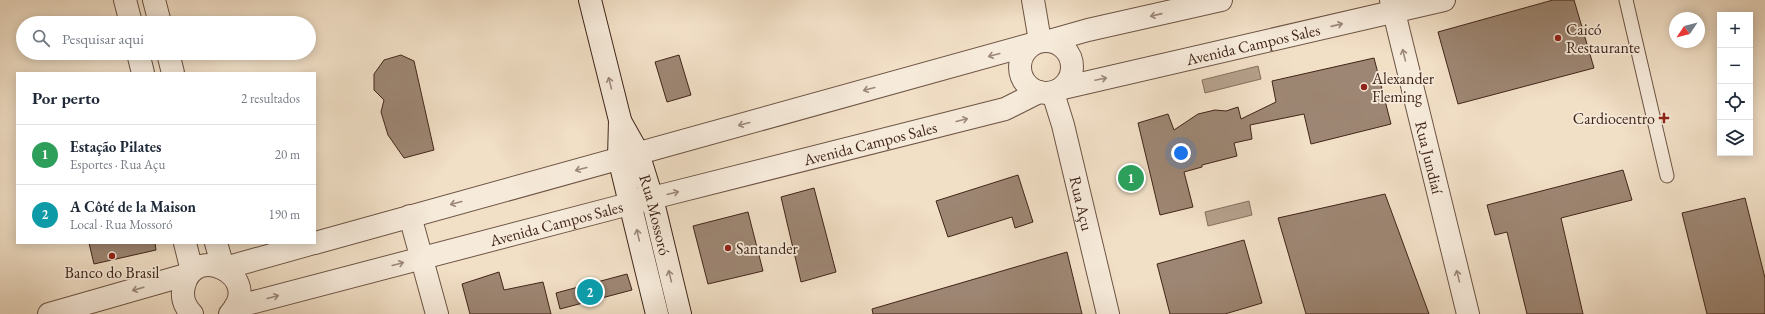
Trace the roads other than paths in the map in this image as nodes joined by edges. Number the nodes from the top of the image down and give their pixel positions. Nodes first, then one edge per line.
1 (125, 0) edge
2 (154, 0) edge
3 (590, 0) edge
4 (1033, 0) edge
5 (1222, 0) edge
6 (1444, 0) edge
7 (1626, 0) edge
8 (1392, 6) edge
9 (129, 16) edge
10 (158, 16) edge
11 (1040, 42) junction
12 (140, 60) edge
13 (170, 60) edge
14 (143, 72) edge
15 (173, 72) edge
16 (1052, 91) junction
17 (628, 156) junction
18 (1667, 176) dead end
19 (652, 198) junction
20 (631, 204) junction
21 (410, 216) junction
22 (316, 243) edge
23 (185, 244) edge
24 (216, 244) edge
25 (311, 244) edge
26 (422, 258) junction
27 (224, 268) junction
28 (191, 273) junction
29 (233, 312) edge
30 (49, 314) edge
31 (192, 314) edge
32 (437, 314) edge
33 (657, 314) edge
34 (680, 314) edge
35 (1108, 314) edge
36 (1468, 314) edge

1 - 9 street
2 - 10 street
17 -> 3 street, Rua Mossoró
4 - 11 street
5 -> 11 street
6 - 8 street, Avenida Campos Sales
7 - 18 lane
16 -> 8 street, Avenida Campos Sales
36 -> 8 street, Rua Jundiaí
11 - 16 street
11 - 16 street
11 -> 17 street
12 - 14 street
13 - 15 street
19 -> 16 street, Avenida Campos Sales
16 - 35 street, Rua Açu
17 - 19 street, Rua Mossoró
17 - 20 street, Rua Mossoró
17 -> 21 street
19 - 20 street, Avenida Campos Sales
34 -> 19 street, Rua Mossoró
20 - 26 street, Avenida Campos Sales
33 -> 20 street, Rua Mossoró
21 - 22 street
21 - 26 street
23 - 28 street
24 - 27 street
25 - 27 street
29 -> 26 street, Avenida Campos Sales
26 - 32 street
27 - 28 street
27 - 29 street
28 -> 30 street
28 - 31 street

